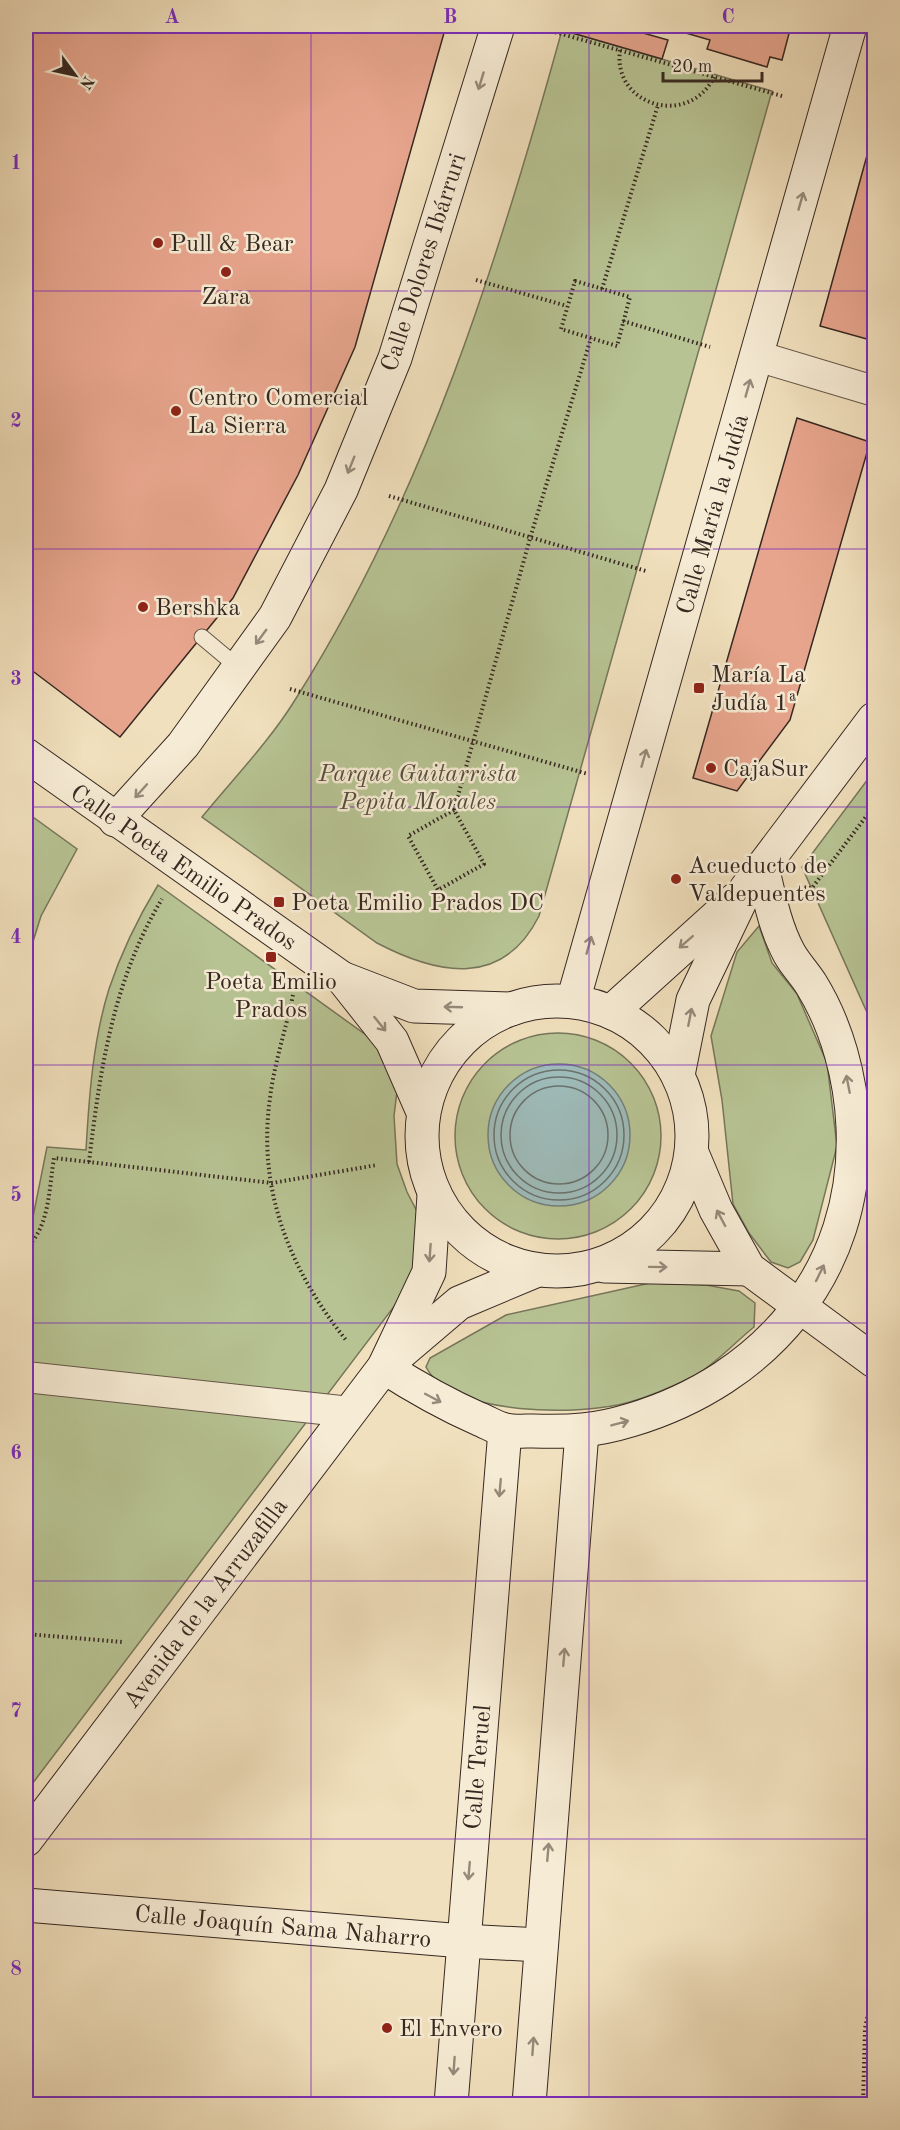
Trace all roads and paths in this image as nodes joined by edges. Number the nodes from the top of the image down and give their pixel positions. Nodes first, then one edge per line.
1 (498, 26) edge
2 (850, 26) edge
3 (550, 31) dead end
4 (620, 50) junction
5 (714, 77) junction
6 (782, 96) dead end
7 (658, 105) junction
8 (476, 280) dead end
9 (602, 289) junction
10 (567, 306) junction
11 (623, 321) junction
12 (591, 338) junction
13 (710, 347) dead end
14 (757, 356) junction
15 (874, 392) edge
16 (389, 496) dead end
17 (531, 535) junction
18 (646, 571) dead end
19 (202, 637) dead end
20 (239, 668) junction
21 (290, 689) dead end
22 (874, 719) edge
23 (472, 741) junction
24 (26, 755) edge
25 (588, 774) dead end
26 (874, 806) edge
27 (454, 810) junction
28 (115, 820) junction
29 (758, 880) junction
30 (162, 900) dead end
31 (343, 979) junction
32 (293, 995) dead end
33 (573, 1001) junction
34 (511, 1009) junction
35 (611, 1012) junction
36 (678, 1074) junction
37 (423, 1112) junction
38 (692, 1153) junction
39 (89, 1161) junction
40 (377, 1165) dead end
41 (272, 1183) junction
42 (434, 1195) junction
43 (26, 1248) edge
44 (599, 1266) junction
45 (749, 1269) junction
46 (535, 1271) junction
47 (800, 1308) junction
48 (346, 1340) dead end
49 (874, 1361) edge
50 (384, 1367) junction
51 (26, 1377) edge
52 (350, 1412) junction
53 (505, 1430) junction
54 (582, 1432) junction
55 (26, 1634) edge
56 (122, 1642) dead end
57 (26, 1840) edge
58 (26, 1905) edge
59 (463, 1941) junction
60 (540, 1945) junction
61 (874, 1986) edge
62 (451, 2104) edge
63 (530, 2104) edge
64 (863, 2104) edge

1 -> 20 main road, Calle Dolores Ibárruri
14 -> 2 main road, Calle María la Judía
3 - 4 path
4 - 5 path
4 - 7 path
5 - 6 path
5 - 7 path
7 - 9 path
8 - 10 path
9 - 10 path
9 - 11 path
10 - 12 path
11 - 12 path
11 - 13 path
12 - 17 path
14 - 15 street
33 -> 14 main road, Calle María la Judía
16 - 17 path
17 - 18 path
17 - 23 path
19 - 20 lane
20 -> 28 main road, Calle Dolores Ibárruri
21 - 23 path
22 - 29 main road
23 - 25 path
23 - 27 path
24 - 28 main road, Calle Poeta Emilio Prados
26 - 29 path
27 - 27 path
28 - 31 main road, Calle Poeta Emilio Prados
29 -> 35 main road
36 -> 29 main road
47 -> 29 main road
30 - 39 path
34 -> 31 main road, Calle Poeta Emilio Prados
31 -> 37 main road, Calle Poeta Emilio Prados
32 - 41 path
33 - 34 main road
33 - 35 main road
34 - 37 main road
35 - 36 main road
36 - 38 main road
37 - 42 main road
38 - 44 main road
45 -> 38 main road
39 - 41 path
39 - 43 path
40 - 41 path
41 - 48 path
42 - 46 main road
42 -> 50 main road, Avenida de la Arruzafilla
44 -> 45 main road
44 - 46 main road
45 - 47 main road
46 - 50 main road, Avenida de la Arruzafilla
47 - 49 main road
54 -> 47 main road
50 - 52 main road, Avenida de la Arruzafilla
50 -> 53 main road
51 - 52 street
52 - 57 main road, Avenida de la Arruzafilla
53 - 54 main road
53 -> 59 main road, Calle Teruel
60 -> 54 main road
55 - 56 path
58 - 59 main road, Calle Joaquín Sama Naharro
59 - 60 main road, Calle Joaquín Sama Naharro
59 -> 62 main road, Calle Teruel
63 -> 60 main road
61 - 64 path

